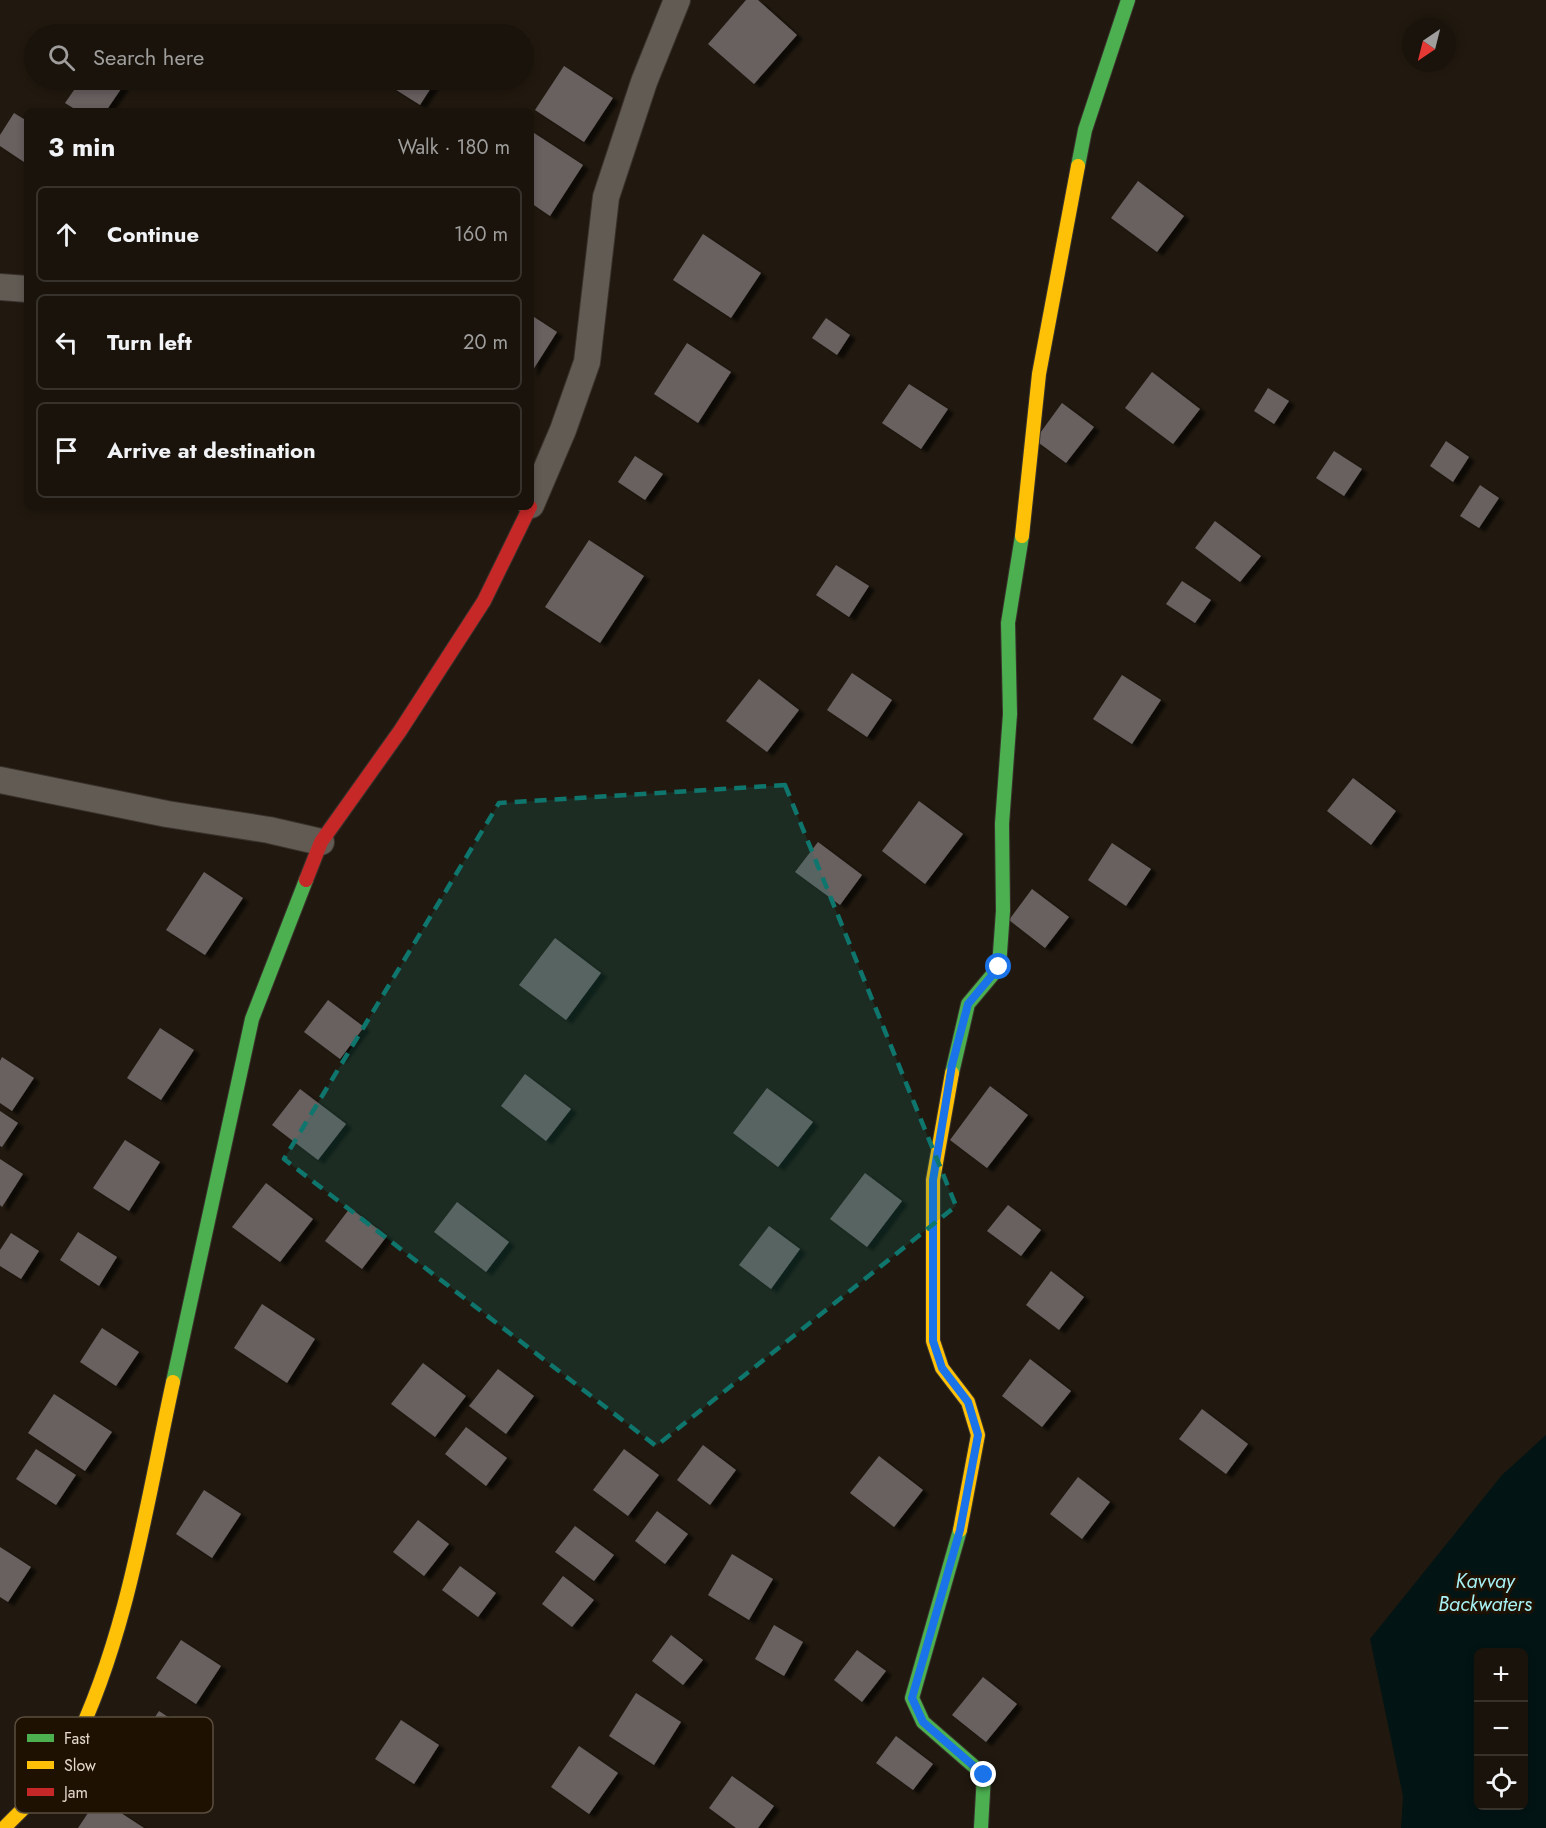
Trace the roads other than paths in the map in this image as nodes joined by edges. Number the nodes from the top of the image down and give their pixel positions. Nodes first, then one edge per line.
1 (677, 0) edge
2 (1128, 0) edge
3 (0, 287) edge
4 (24, 289) edge
5 (534, 499) edge
6 (529, 510) edge
7 (0, 780) edge
8 (321, 842) junction
9 (84, 1717) edge
10 (17, 1813) edge
11 (3, 1828) edge
12 (981, 1828) edge

1 - 5 street
2 - 12 street
3 - 4 street
6 - 8 street
7 - 8 street
8 - 9 street
10 - 11 street

